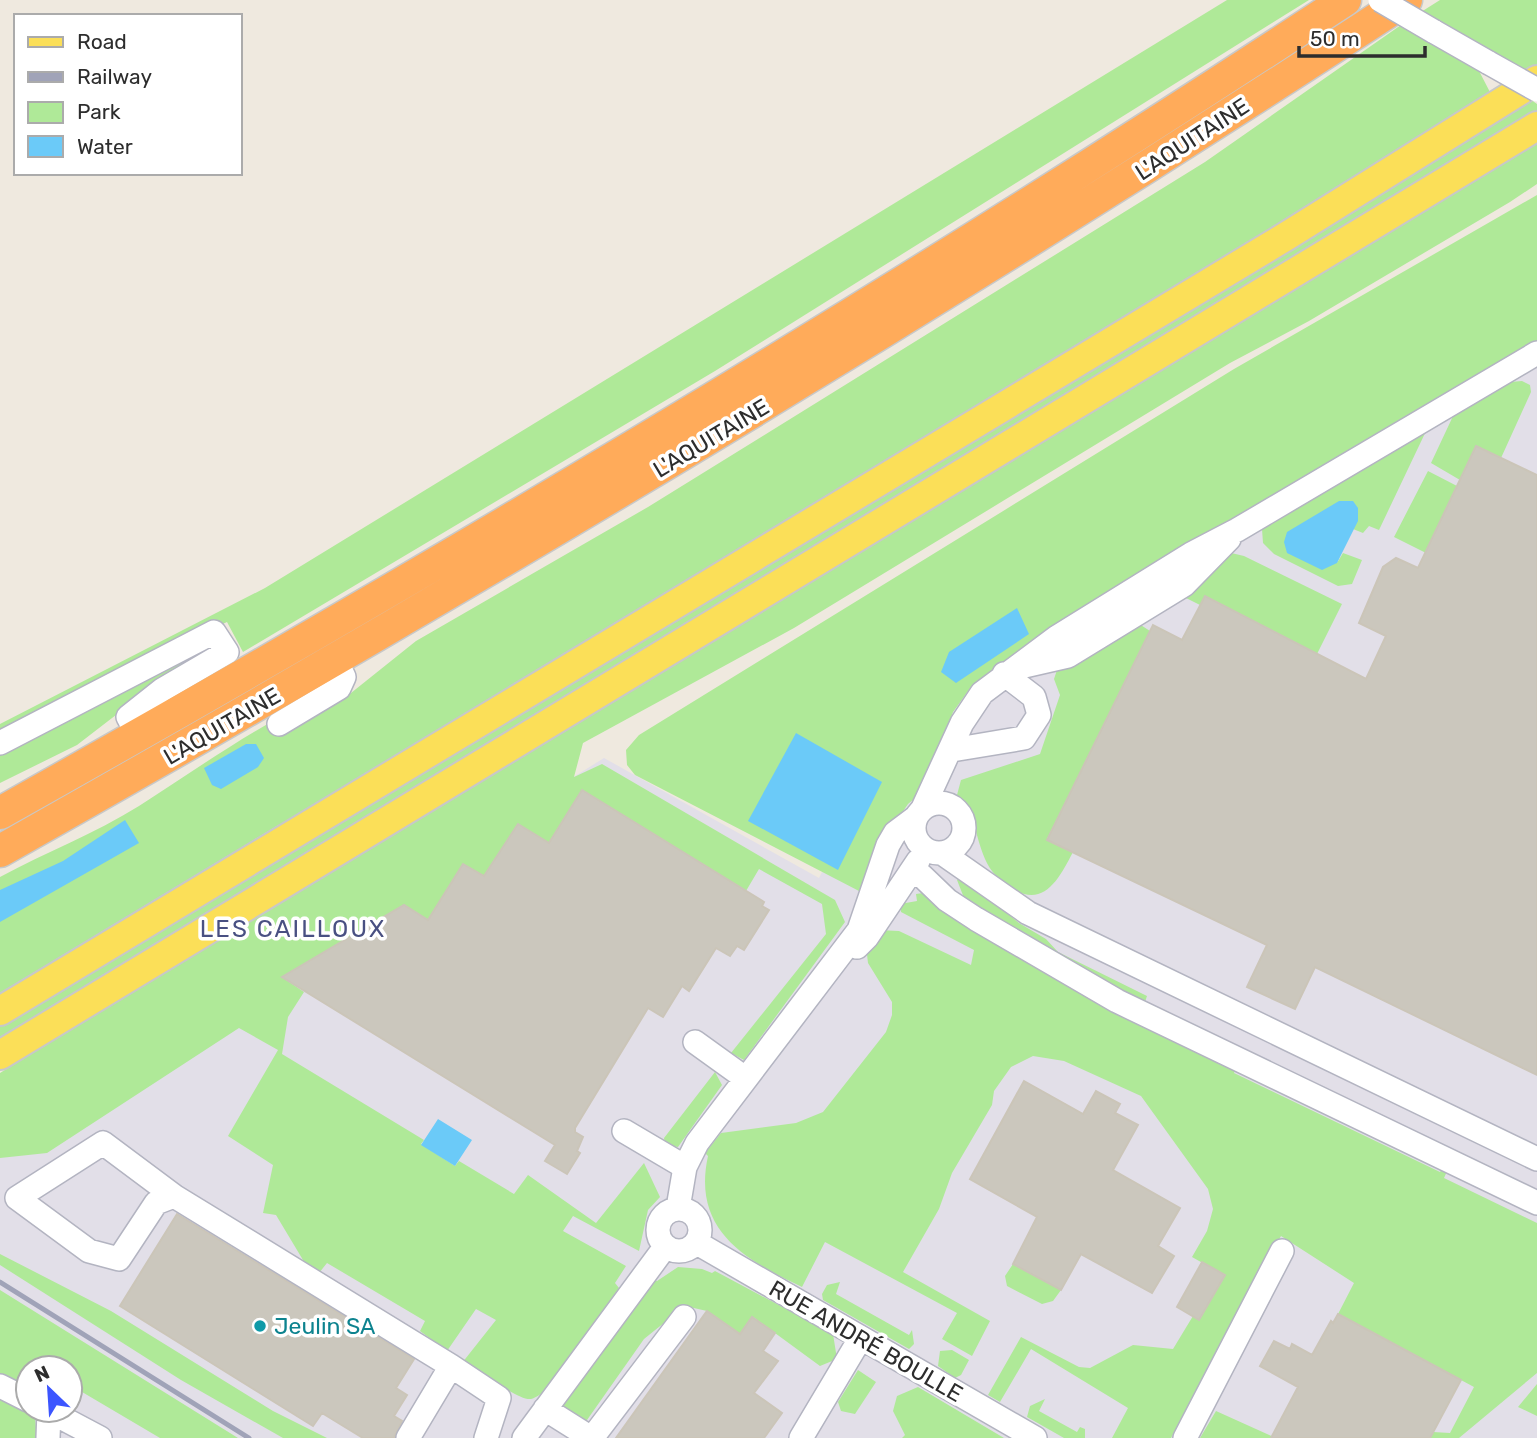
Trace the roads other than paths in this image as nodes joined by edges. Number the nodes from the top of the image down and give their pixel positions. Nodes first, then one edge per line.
1 (1345, 0) edge
2 (1380, 0) edge
3 (1406, 0) edge
4 (1537, 80) edge
5 (1537, 90) edge
6 (1537, 126) edge
7 (1537, 353) edge
8 (1514, 366) junction
9 (1537, 378) edge
10 (337, 660) junction
11 (1004, 674) junction
12 (279, 724) dead end
13 (138, 735) junction
14 (0, 743) edge
15 (952, 750) junction
16 (947, 804) junction
17 (0, 813) edge
18 (964, 830) junction
19 (925, 834) junction
20 (0, 851) edge
21 (910, 873) junction
22 (984, 880) junction
23 (976, 919) junction
24 (831, 970) junction
25 (0, 1010) edge
26 (695, 1042) dead end
27 (0, 1055) edge
28 (745, 1078) junction
29 (624, 1131) dead end
30 (1537, 1159) edge
31 (685, 1167) junction
32 (174, 1196) junction
33 (1537, 1203) edge
34 (678, 1209) junction
35 (697, 1243) junction
36 (665, 1247) junction
37 (1282, 1251) dead end
38 (684, 1317) dead end
39 (860, 1339) junction
40 (451, 1366) junction
41 (545, 1409) junction
42 (73, 1424) edge
43 (100, 1438) edge
44 (408, 1438) edge
45 (486, 1438) edge
46 (524, 1438) edge
47 (591, 1438) edge
48 (801, 1438) edge
49 (1035, 1438) edge
50 (1185, 1438) edge

1 - 13 highway, L'AQUITAINE
2 - 5 street, bridge
3 - 10 highway, L'AQUITAINE
4 - 25 main road
6 - 27 main road
7 - 8 street
8 - 9 street
8 - 11 street
10 - 12 street
10 - 20 highway, L'AQUITAINE
11 - 15 street
11 - 15 street
13 - 14 street
13 - 17 highway, L'AQUITAINE
15 - 16 street
15 - 19 street
16 - 18 street
16 - 19 street
18 - 19 street
18 - 22 street
19 - 21 street
19 - 22 street
19 - 23 street
19 - 24 street
21 - 23 street
21 - 24 street
22 - 30 street
23 - 33 street
24 - 28 street
26 - 28 street
28 - 31 street
29 - 31 street
31 - 34 street
32 - 32 street
32 - 40 street
34 - 35 street
34 - 36 street
35 - 36 street
35 - 39 street, RUE ANDRÉ BOULLE
36 - 41 street
37 - 50 street
38 - 47 street
39 - 48 street
39 - 49 street, RUE ANDRÉ BOULLE
40 - 44 street
40 - 45 street
41 - 46 street
41 - 47 street
42 - 43 street

